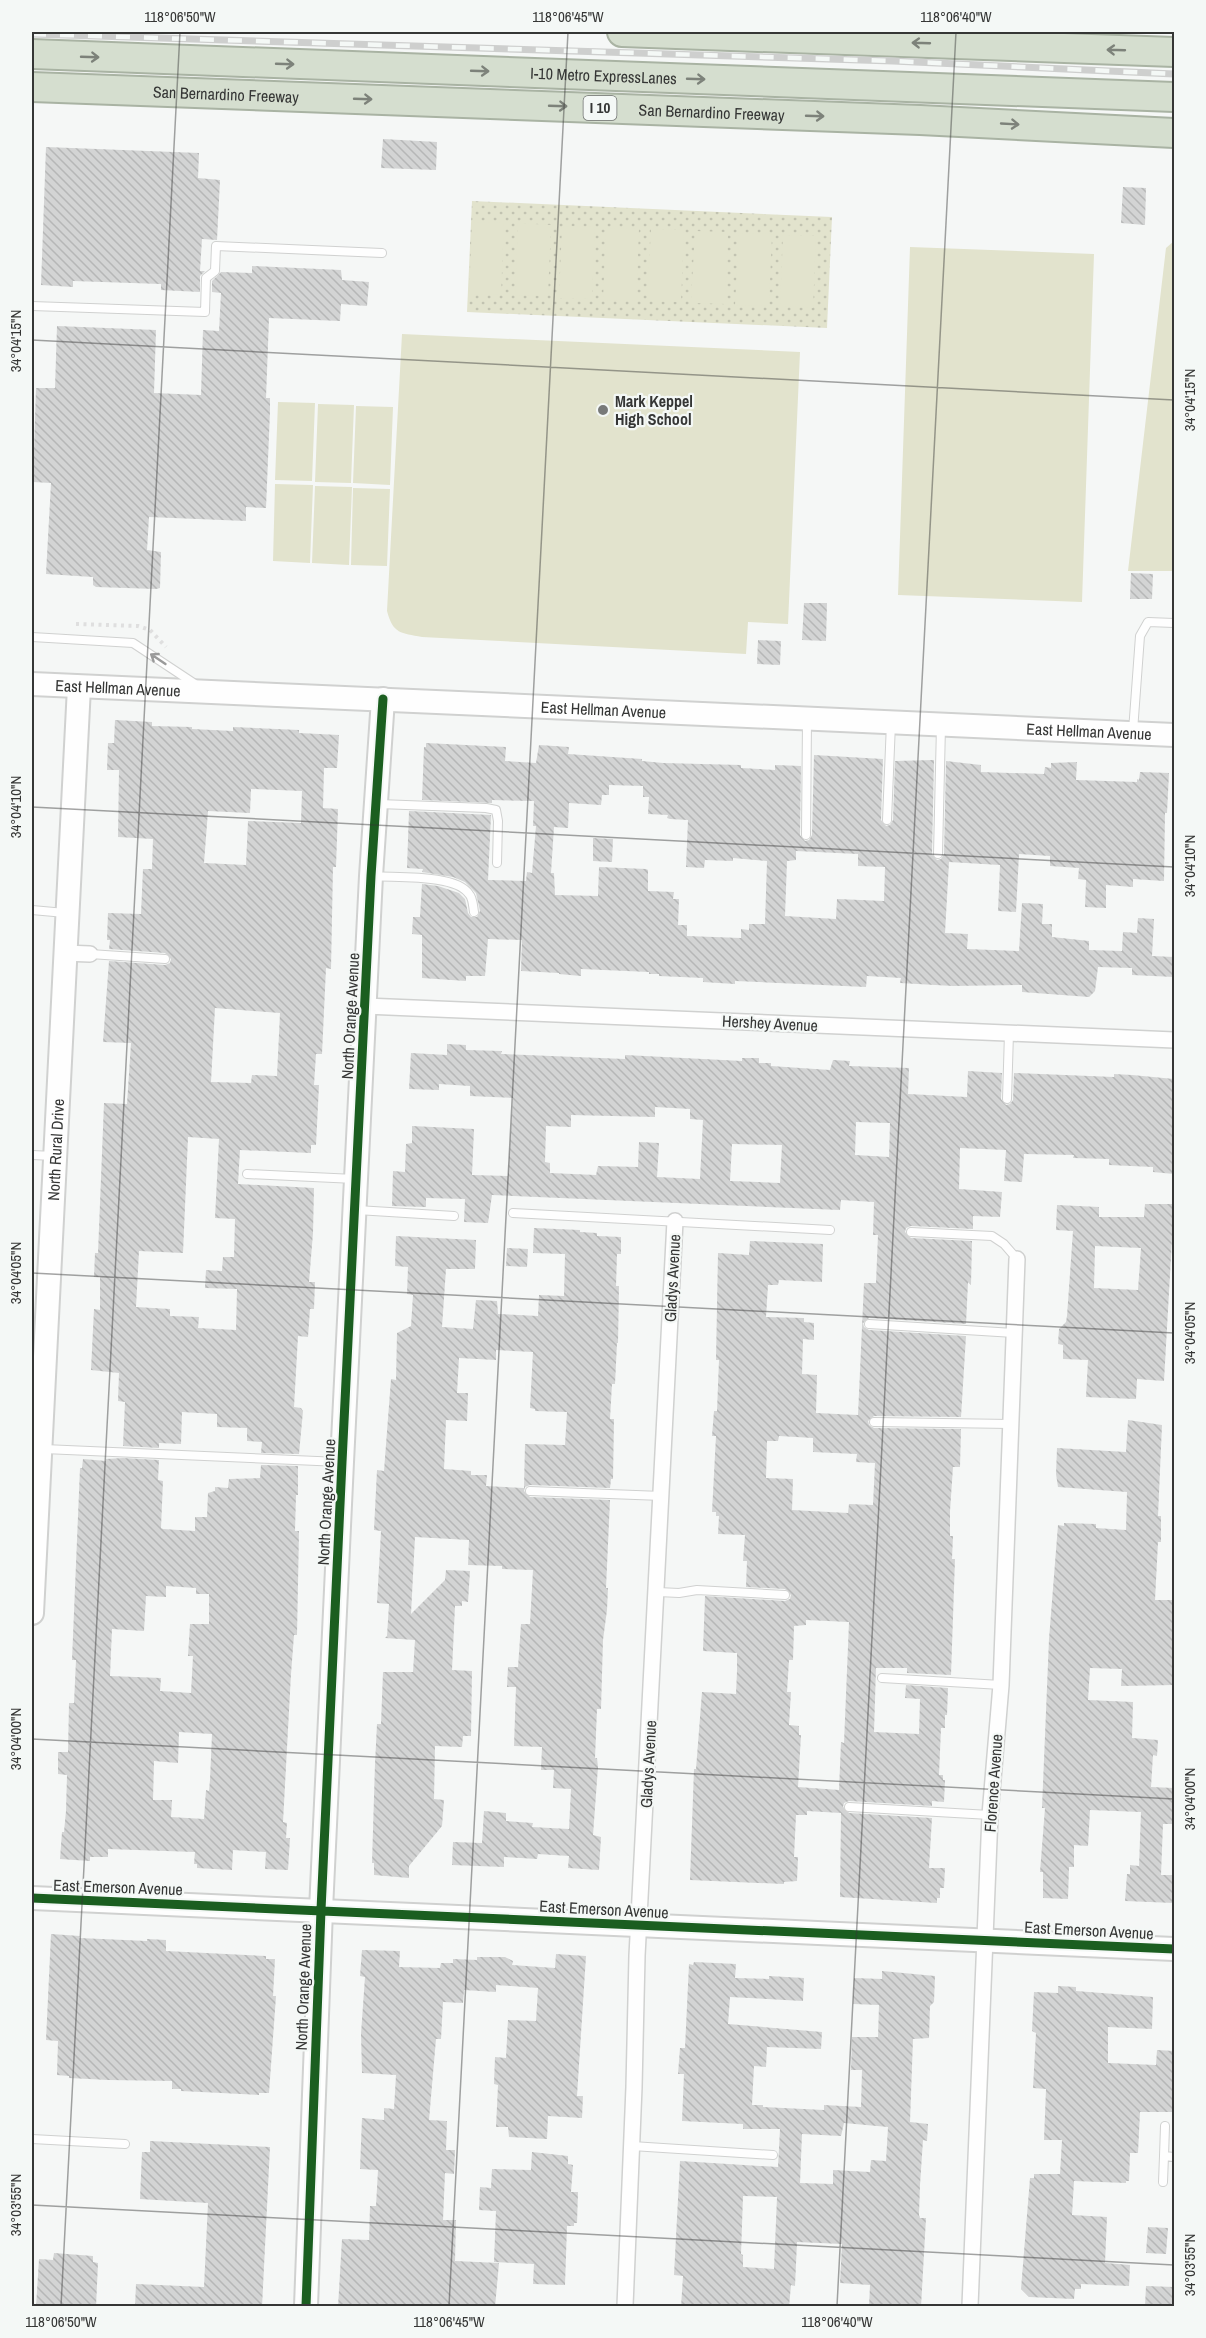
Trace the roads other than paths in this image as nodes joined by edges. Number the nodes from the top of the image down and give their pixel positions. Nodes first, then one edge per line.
1 (622, 32) edge
2 (1174, 52) edge
3 (32, 54) edge
4 (32, 87) edge
5 (1174, 97) edge
6 (1173, 133) edge
7 (382, 253) dead end
8 (32, 306) edge
9 (1174, 623) edge
10 (32, 637) edge
11 (32, 684) edge
12 (79, 687) junction
13 (206, 692) junction
14 (383, 699) junction
15 (807, 718) junction
16 (891, 722) junction
17 (941, 724) junction
18 (1133, 733) junction
19 (1174, 735) edge
20 (377, 804) junction
21 (887, 820) dead end
22 (806, 835) dead end
23 (938, 854) dead end
24 (497, 863) dead end
25 (371, 876) junction
26 (32, 910) edge
27 (474, 912) dead end
28 (66, 913) junction
29 (64, 952) junction
30 (90, 954) joint
31 (165, 959) dead end
32 (365, 1006) junction
33 (1009, 1033) junction
34 (1174, 1040) edge
35 (1007, 1099) dead end
36 (43, 1156) edge
37 (247, 1174) dead end
38 (357, 1179) junction
39 (355, 1210) junction
40 (513, 1213) dead end
41 (454, 1216) dead end
42 (675, 1221) junction
43 (830, 1230) dead end
44 (911, 1232) dead end
45 (1017, 1259) joint
46 (869, 1324) dead end
47 (1014, 1333) junction
48 (873, 1422) dead end
49 (1011, 1424) junction
50 (39, 1448) junction
51 (342, 1462) junction
52 (530, 1491) dead end
53 (662, 1496) junction
54 (658, 1592) junction
55 (785, 1594) dead end
56 (32, 1612) edge
57 (882, 1678) dead end
58 (1001, 1685) junction
59 (849, 1807) dead end
60 (990, 1815) junction
61 (32, 1898) edge
62 (321, 1910) junction
63 (640, 1926) junction
64 (985, 1940) junction
65 (1174, 1949) edge
66 (1165, 2126) dead end
67 (32, 2139) edge
68 (125, 2144) dead end
69 (632, 2146) junction
70 (772, 2155) dead end
71 (1164, 2157) junction
72 (1174, 2157) edge
73 (1163, 2182) dead end
74 (306, 2307) edge
75 (625, 2307) edge
76 (970, 2307) edge

2 -> 1 highway
3 -> 5 highway, I-10 Metro ExpressLanes
4 -> 6 highway, San Bernardino Freeway / I 10
7 - 8 lane
9 - 18 lane
13 -> 10 lane
11 - 12 street, East Hellman Avenue
12 - 13 street, East Hellman Avenue
12 - 28 street, North Rural Drive
13 - 14 street, East Hellman Avenue
14 - 15 street, East Hellman Avenue
14 - 20 street, North Orange Avenue
15 - 16 street, East Hellman Avenue
15 - 22 lane
16 - 17 street, East Hellman Avenue
16 - 21 lane
17 - 18 street, East Hellman Avenue
17 - 23 lane
18 - 19 street, East Hellman Avenue
20 - 24 lane
20 - 25 street, North Orange Avenue
25 - 27 lane
25 - 32 street, North Orange Avenue
26 - 28 lane
28 - 29 street, North Rural Drive
29 - 30 street
29 - 36 street, North Rural Drive
30 - 31 lane
32 - 33 street, Hershey Avenue
32 - 38 street, North Orange Avenue
33 - 34 street, Hershey Avenue
33 - 35 lane
36 - 50 street, North Rural Drive
37 - 38 lane
38 - 39 street, North Orange Avenue
39 - 41 lane
39 - 51 street, North Orange Avenue
40 - 42 lane
42 - 43 lane
42 - 53 street, Gladys Avenue
44 - 45 lane
45 - 47 street, Florence Avenue
46 - 47 lane
47 - 49 street, Florence Avenue
48 - 49 lane
49 - 58 street, Florence Avenue
50 - 51 lane
50 - 56 street, North Rural Drive
51 - 62 street, North Orange Avenue
52 - 53 lane
53 - 54 street, Gladys Avenue
54 - 55 lane
54 - 63 street, Gladys Avenue
57 - 58 lane
58 - 60 street, Florence Avenue
59 - 60 lane
60 - 64 street, Florence Avenue
61 - 62 street, East Emerson Avenue
62 - 63 street, East Emerson Avenue
62 - 74 street, North Orange Avenue
63 - 64 street, East Emerson Avenue
63 - 69 street, Gladys Avenue
64 - 65 street, East Emerson Avenue
64 - 76 street, Florence Avenue
66 - 71 lane
67 - 68 lane
69 - 70 lane
69 - 75 street, Gladys Avenue
71 - 72 lane
71 - 73 lane

